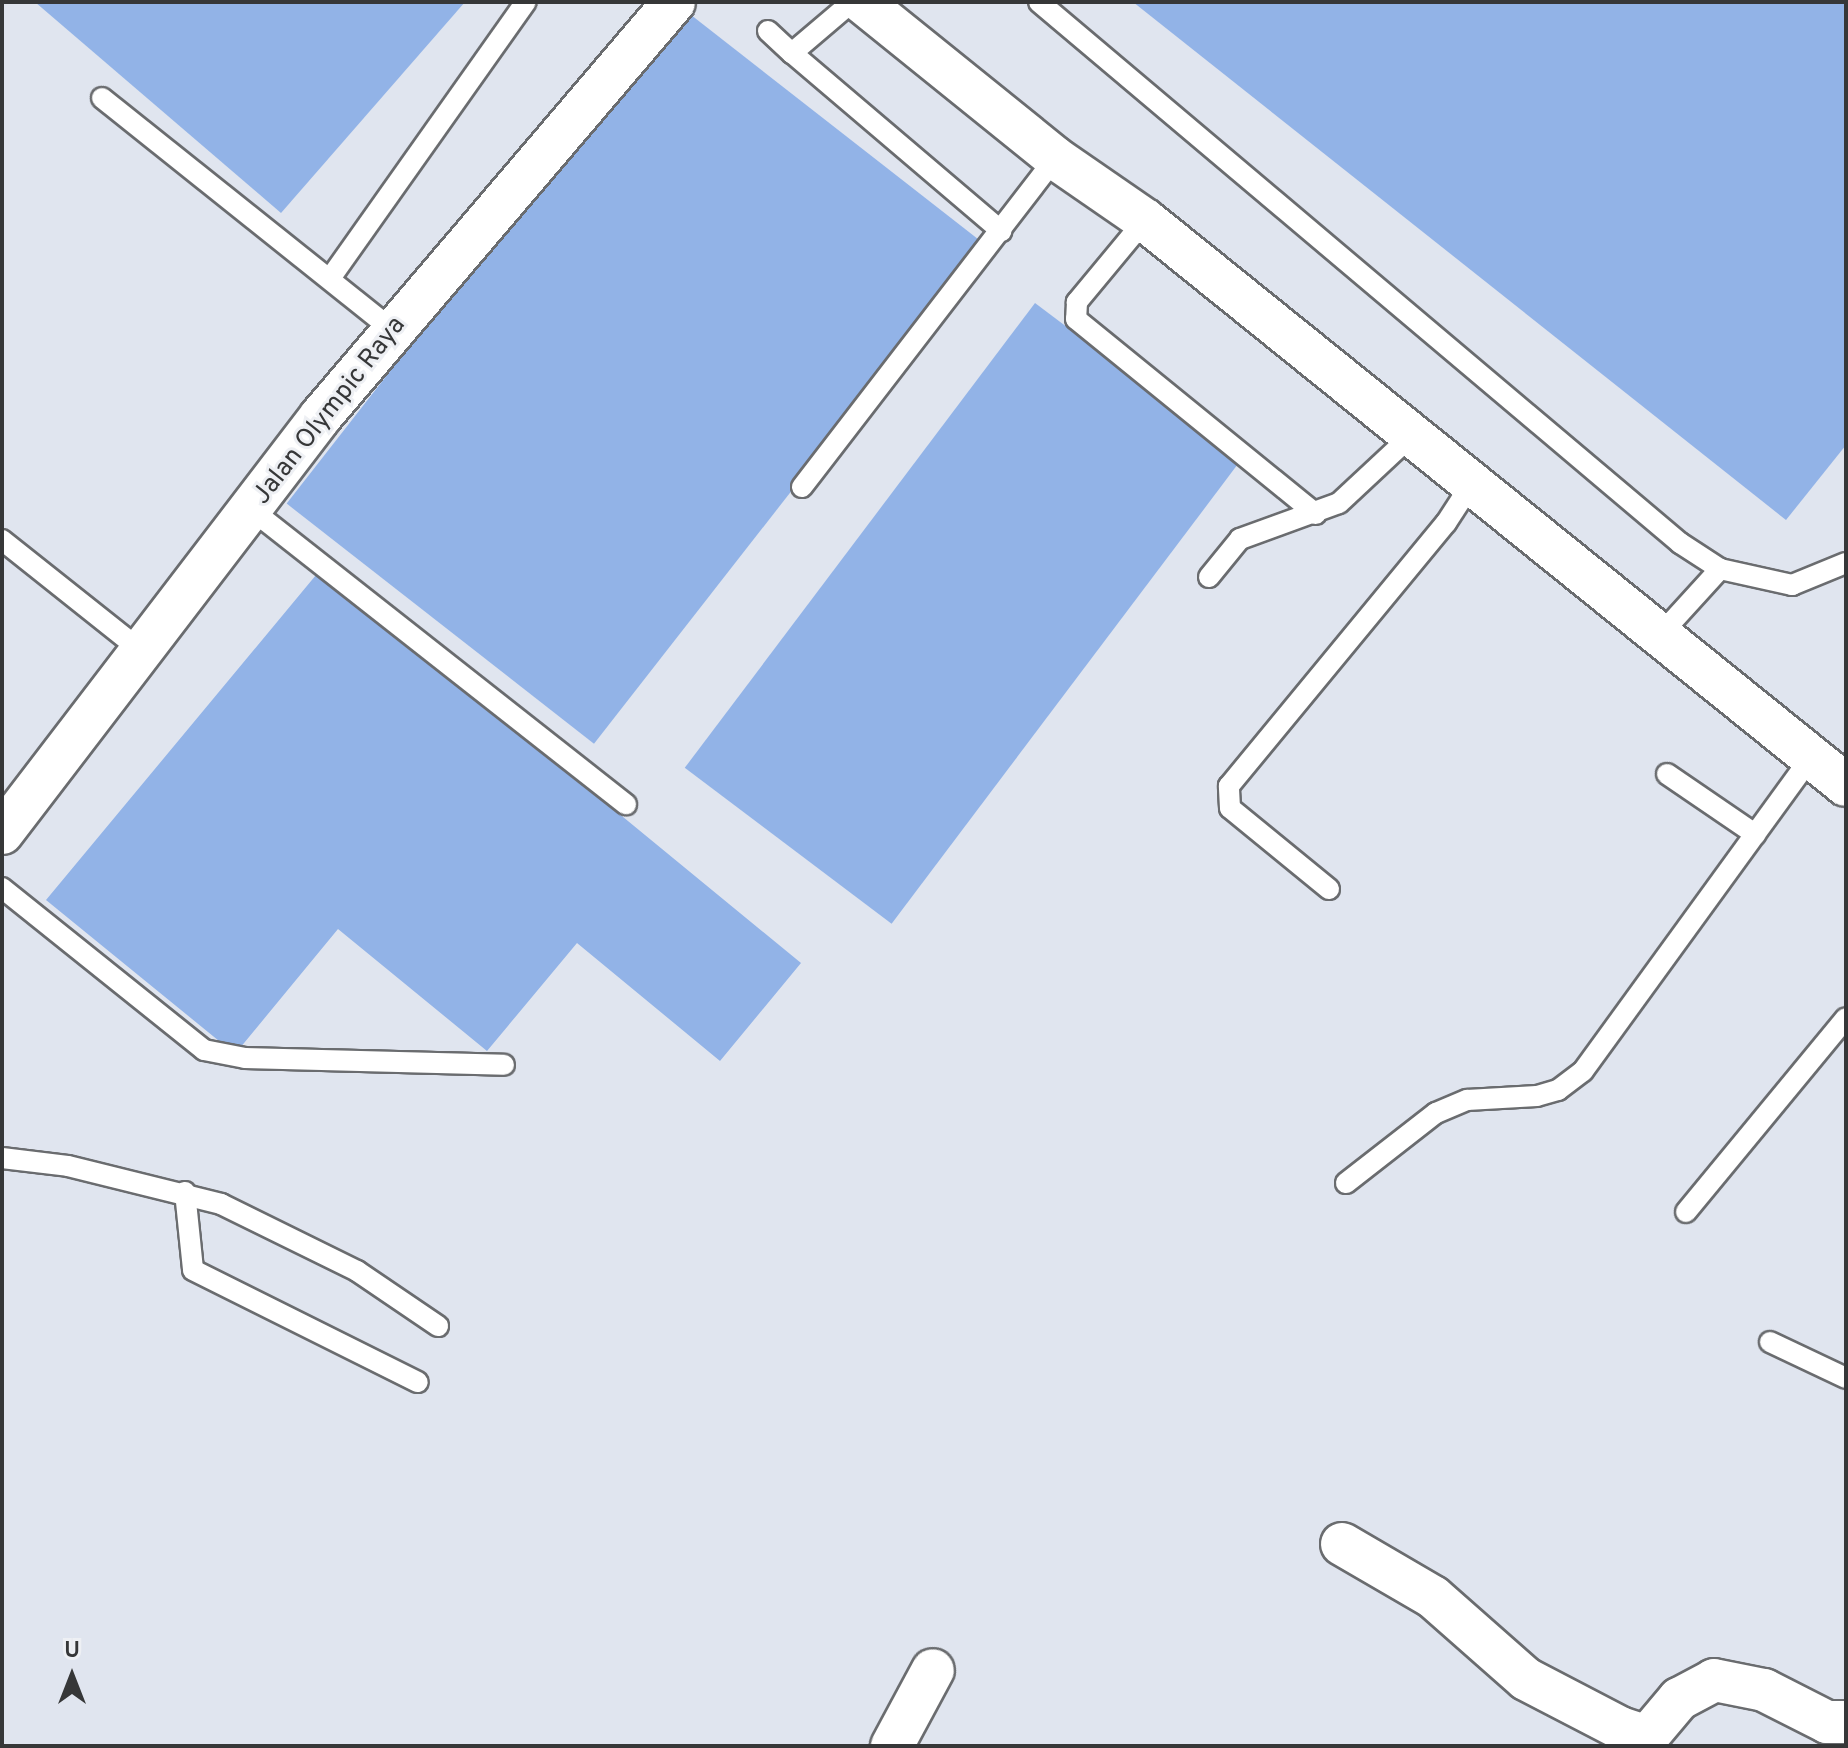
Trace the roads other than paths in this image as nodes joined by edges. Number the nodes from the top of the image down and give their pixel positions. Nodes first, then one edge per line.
1 (526, 2) edge
2 (674, 2) edge
3 (1039, 2) edge
4 (874, 6) edge
5 (768, 31) dead end
6 (792, 53) junction
7 (102, 98) dead end
8 (1055, 158) junction
9 (1145, 220) junction
10 (1001, 231) junction
11 (331, 277) junction
12 (393, 330) junction
13 (1412, 435) junction
14 (1472, 483) junction
15 (802, 487) dead end
16 (252, 510) junction
17 (1316, 514) junction
18 (2, 540) edge
19 (1846, 563) edge
20 (1720, 569) junction
21 (1209, 577) dead end
22 (1659, 636) junction
23 (144, 653) junction
24 (1810, 758) junction
25 (1667, 774) dead end
26 (1846, 785) edge
27 (626, 804) dead end
28 (2, 833) edge
29 (1755, 834) junction
30 (2, 888) edge
31 (1329, 889) dead end
32 (1846, 1018) edge
33 (504, 1065) dead end
34 (2, 1158) edge
35 (1346, 1183) dead end
36 (185, 1192) junction
37 (1686, 1212) dead end
38 (438, 1326) dead end
39 (1770, 1342) dead end
40 (1846, 1378) edge
41 (418, 1382) dead end
42 (1342, 1544) dead end
43 (933, 1670) dead end
44 (1846, 1722) edge
45 (892, 1746) edge

1 - 11 lane
2 - 12 street, Jalan Olympic Raya
3 - 20 lane
4 - 6 lane
4 - 8 street
5 - 6 lane
6 - 10 lane
7 - 11 lane
8 - 9 street
8 - 10 lane
9 - 13 street
9 - 17 lane
10 - 15 lane
11 - 12 lane
12 - 16 street, Jalan Olympic Raya
13 - 14 street
13 - 17 lane
14 - 22 street
14 - 31 lane
16 - 23 street, Jalan Olympic Raya
16 - 27 lane
17 - 21 lane
18 - 23 lane
19 - 20 lane
20 - 22 lane
22 - 24 street
23 - 28 street, Jalan Olympic Raya
24 - 26 street
24 - 29 lane
25 - 29 lane
29 - 35 lane
30 - 33 lane
32 - 37 lane
34 - 36 lane
36 - 38 lane
36 - 41 lane
39 - 40 lane
42 - 44 street
43 - 45 street

